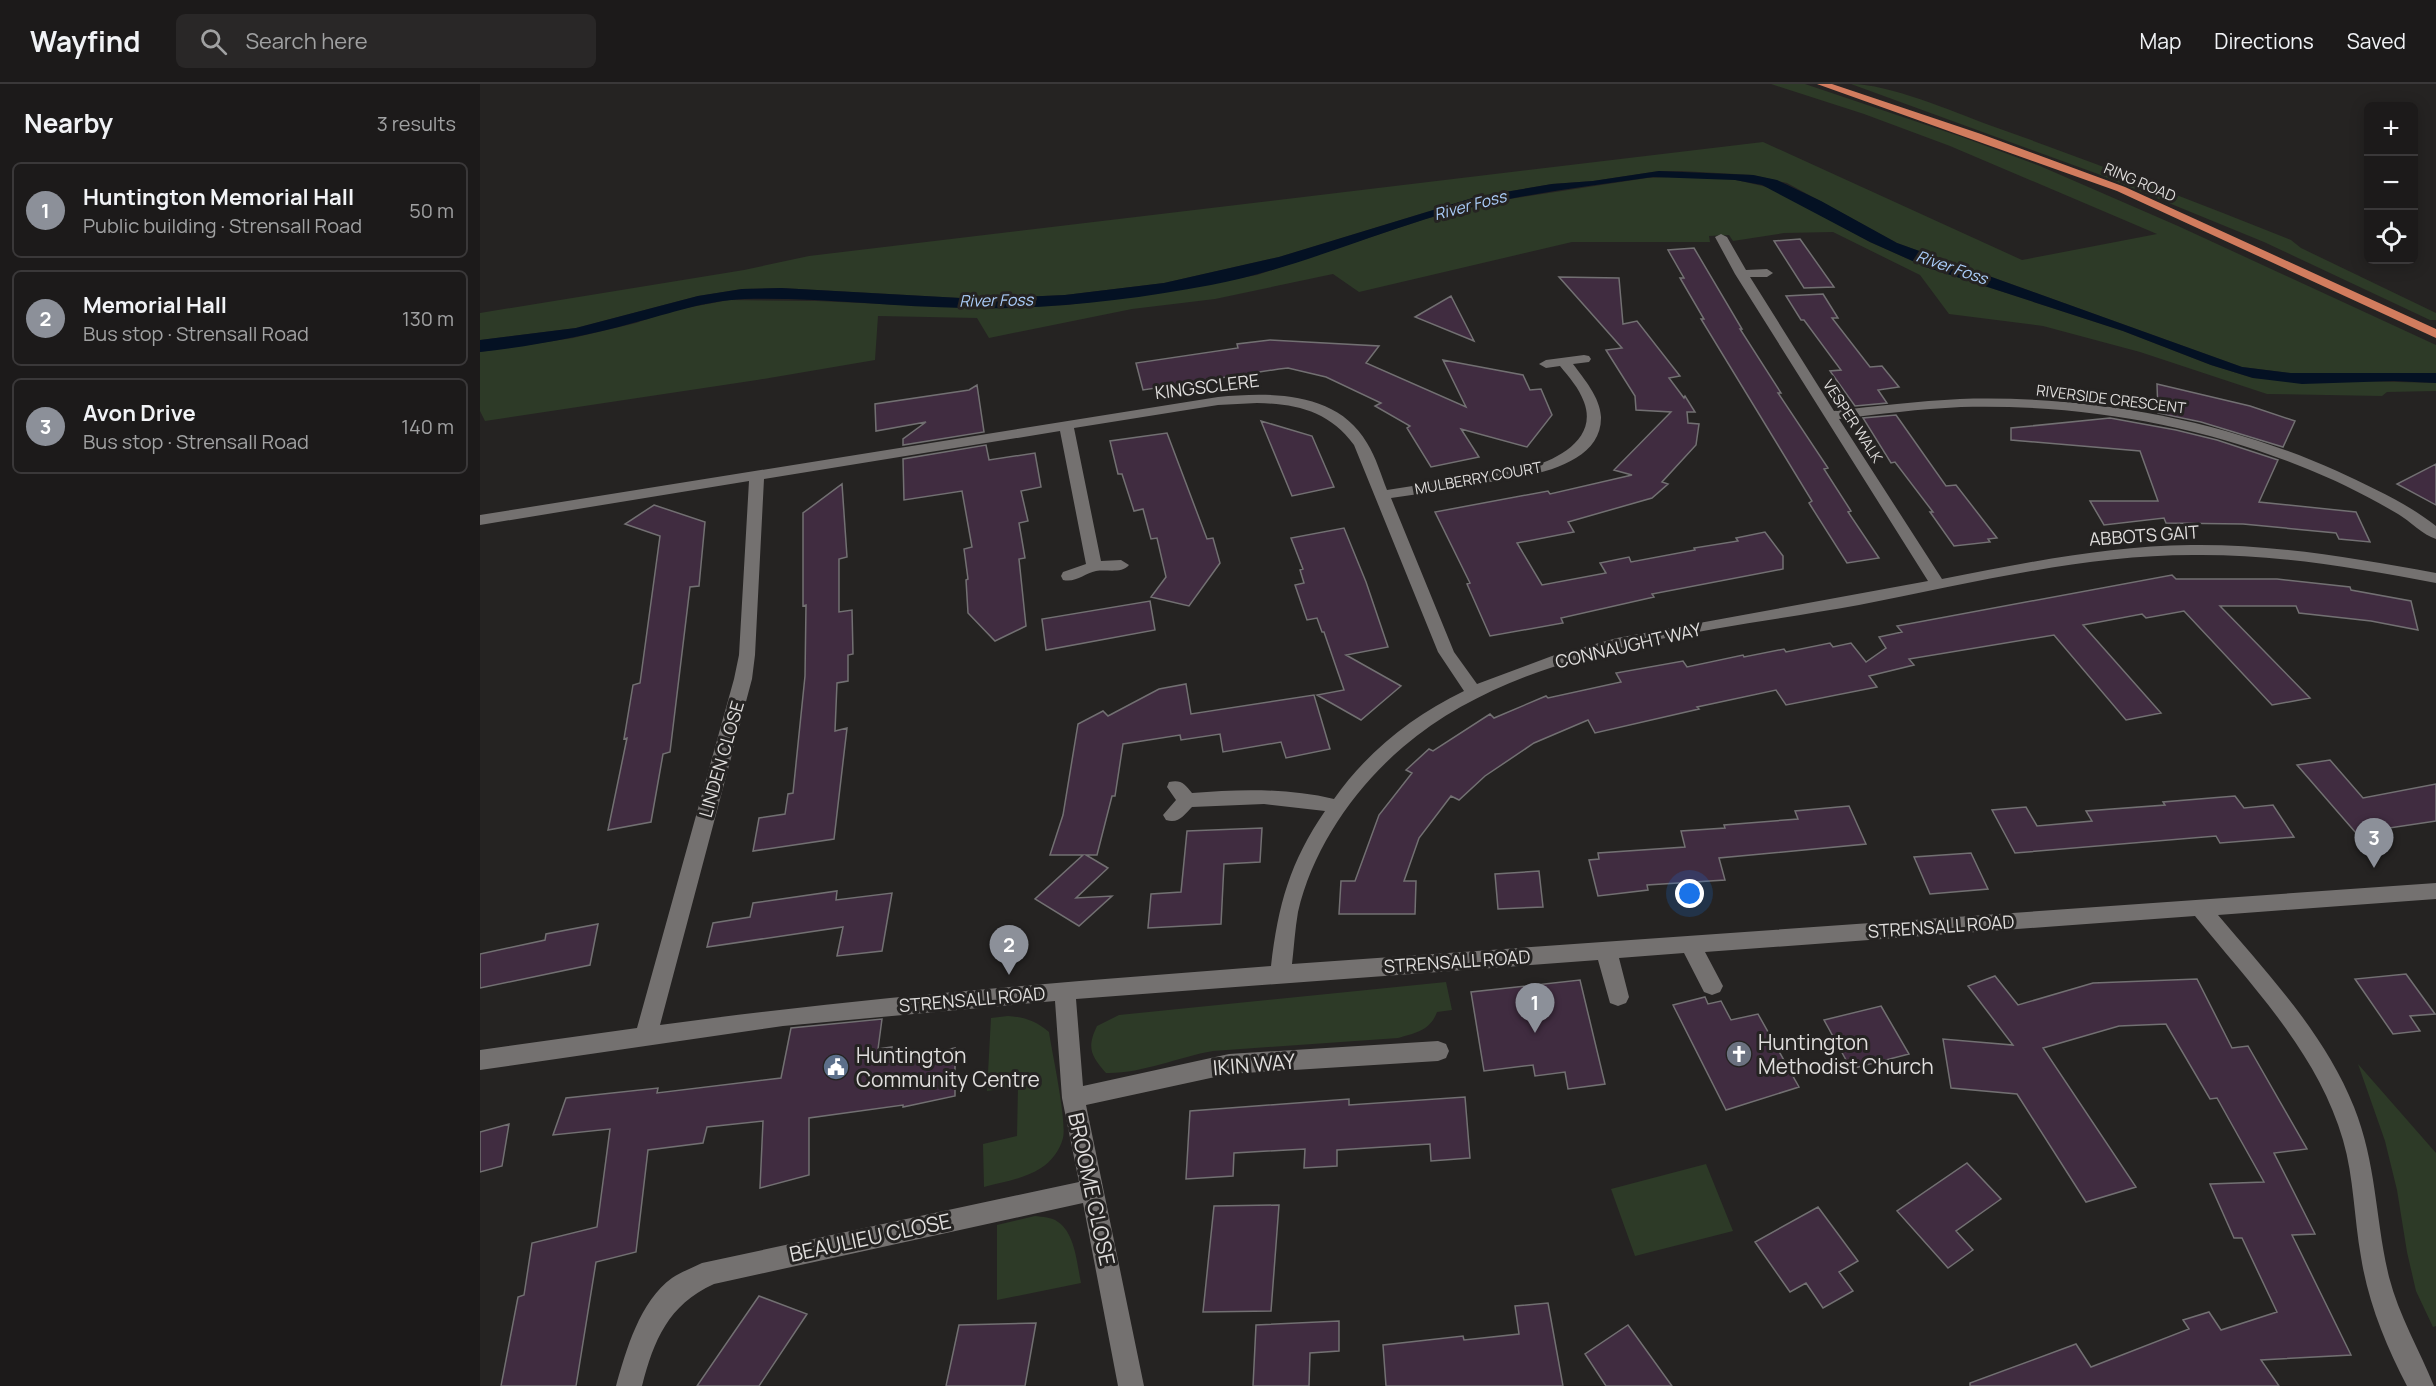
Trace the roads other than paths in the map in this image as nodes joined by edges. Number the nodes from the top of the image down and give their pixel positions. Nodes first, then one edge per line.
1 (1821, 84) edge
2 (1721, 237) dead end
3 (1767, 273) dead end
4 (1741, 274) junction
5 (2436, 334) edge
6 (1584, 359) dead end
7 (1564, 362) junction
8 (1546, 364) dead end
9 (1830, 416) junction
10 (1066, 426) junction
11 (757, 475) junction
12 (1382, 495) junction
13 (480, 520) edge
14 (2436, 534) edge
15 (1121, 565) dead end
16 (1094, 566) junction
17 (1069, 576) dead end
18 (2436, 578) edge
19 (1938, 585) junction
20 (1856, 600) joint
21 (1475, 693) junction
22 (1339, 807) junction
23 (1173, 815) dead end
24 (2436, 891) edge
25 (2201, 909) junction
26 (1690, 944) junction
27 (1606, 950) junction
28 (1280, 974) junction
29 (1712, 986) dead end
30 (1065, 991) junction
31 (1618, 997) dead end
32 (646, 1036) junction
33 (1438, 1051) dead end
34 (480, 1060) edge
35 (1072, 1098) junction
36 (1092, 1190) junction
37 (629, 1386) edge
38 (1131, 1386) edge
39 (2421, 1386) edge

1 - 5 highway, RING ROAD
2 - 4 street, VESPER WALK
3 - 4 street
4 - 9 street, VESPER WALK
6 - 7 street
7 - 8 street
7 - 12 street, MULBERRY COURT
9 - 14 street, RIVERSIDE CRESCENT
9 - 19 street, VESPER WALK
10 - 11 street, KINGSCLERE
10 - 12 street, KINGSCLERE
10 - 16 street
11 - 13 street
11 - 32 street, LINDEN CLOSE
12 - 21 street, KINGSCLERE
15 - 16 street
16 - 17 street
18 - 19 street, ABBOTS GAIT
19 - 20 street, ABBOTS GAIT
20 - 21 street, CONNAUGHT WAY
21 - 22 street, CONNAUGHT WAY
22 - 23 street
22 - 28 street, CONNAUGHT WAY
24 - 25 street, STRENSALL ROAD
25 - 26 street, STRENSALL ROAD
25 - 39 street
26 - 27 street, STRENSALL ROAD
26 - 29 street
27 - 28 street, STRENSALL ROAD
27 - 31 street
28 - 30 street, STRENSALL ROAD
30 - 32 street, STRENSALL ROAD
30 - 35 street, BROOME CLOSE
32 - 34 street, STRENSALL ROAD
33 - 35 street, IKIN WAY
35 - 36 street, BROOME CLOSE
36 - 37 street, BEAULIEU CLOSE
36 - 38 street, BROOME CLOSE

